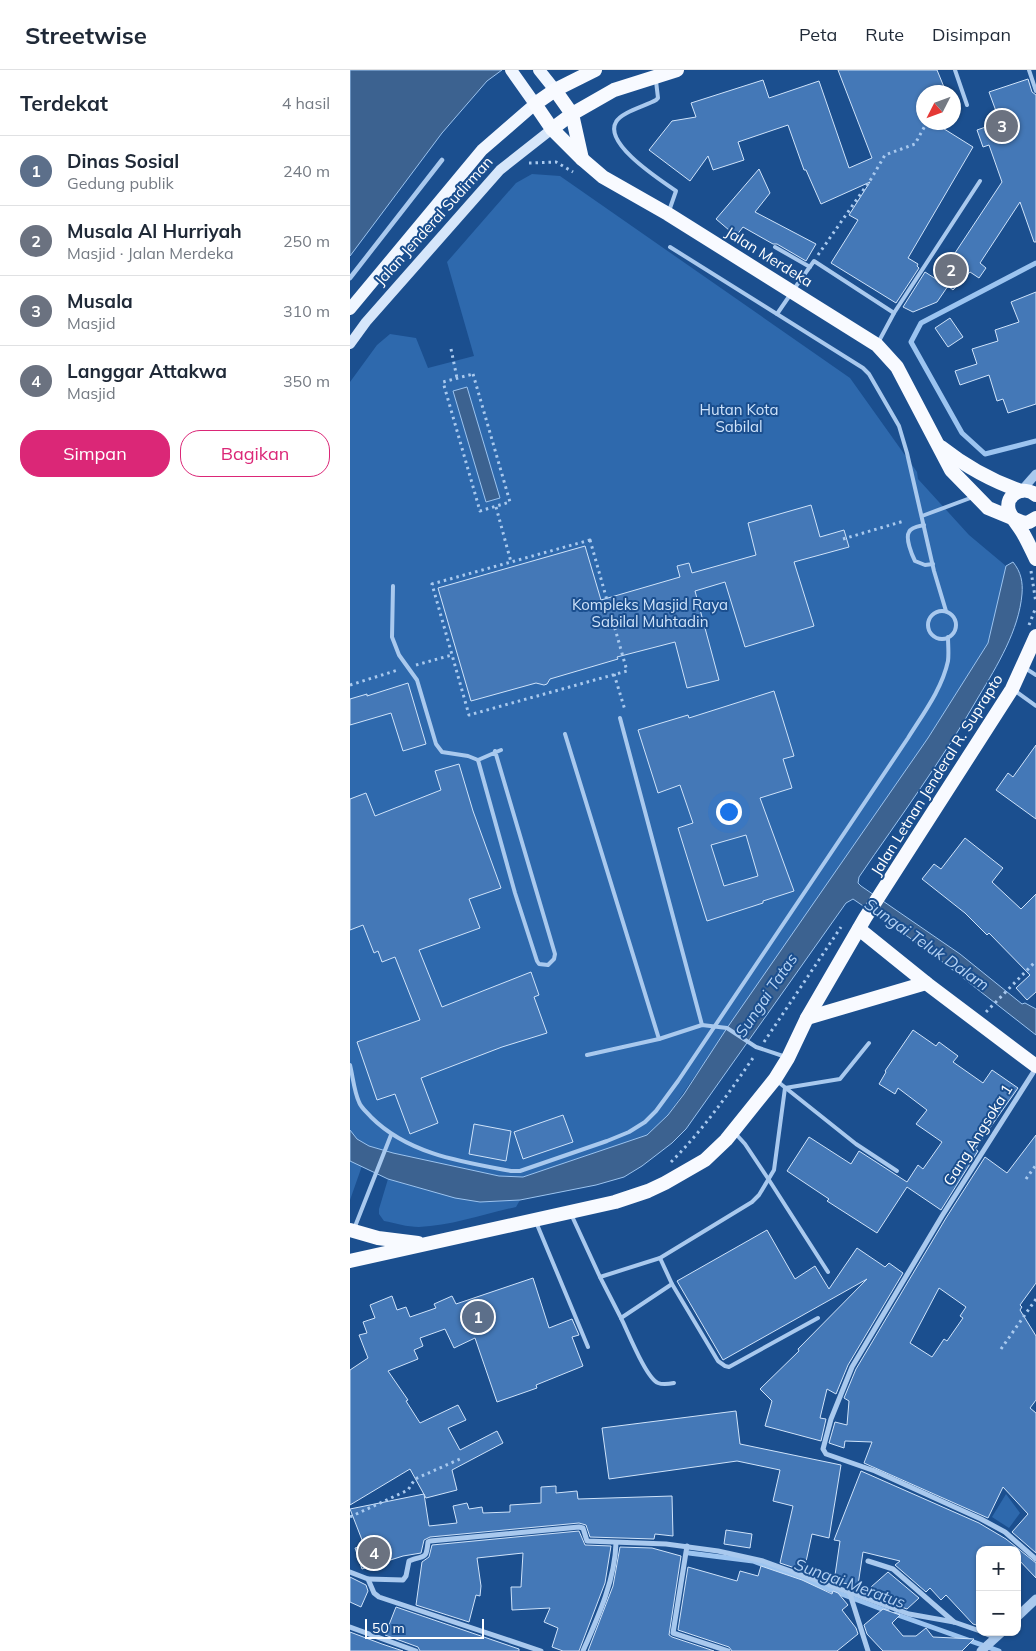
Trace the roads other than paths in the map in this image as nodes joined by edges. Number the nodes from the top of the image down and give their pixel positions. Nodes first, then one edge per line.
1 (539, 70) edge
2 (595, 70) edge
3 (678, 70) edge
4 (955, 70) edge
5 (1029, 70) edge
6 (512, 71) edge
7 (656, 77) junction
8 (555, 90) junction
9 (1036, 91) edge
10 (535, 104) junction
11 (967, 105) dead end
12 (572, 114) junction
13 (552, 129) junction
14 (582, 159) junction
15 (442, 160) dead end
16 (980, 181) dead end
17 (668, 214) junction
18 (670, 246) dead end
19 (775, 247) dead end
20 (810, 267) junction
21 (350, 278) edge
22 (793, 291) junction
23 (350, 309) edge
24 (777, 314) junction
25 (894, 314) junction
26 (350, 344) edge
27 (877, 345) junction
28 (937, 443) junction
29 (1036, 474) edge
30 (1021, 491) junction
31 (1036, 495) edge
32 (975, 496) junction
33 (922, 516) junction
34 (1013, 518) junction
35 (1036, 518) edge
36 (924, 525) junction
37 (1036, 559) edge
38 (933, 564) junction
39 (393, 586) dead end
40 (946, 611) junction
41 (1036, 636) edge
42 (948, 637) junction
43 (1023, 666) junction
44 (1036, 675) edge
45 (1012, 689) junction
46 (1036, 706) edge
47 (620, 718) dead end
48 (566, 734) dead end
49 (501, 750) dead end
50 (495, 751) junction
51 (478, 760) junction
52 (862, 924) junction
53 (926, 983) junction
54 (807, 1018) junction
55 (702, 1025) junction
56 (715, 1027) junction
57 (659, 1039) junction
58 (869, 1043) dead end
59 (587, 1055) dead end
60 (788, 1058) junction
61 (350, 1065) edge
62 (1036, 1067) edge
63 (780, 1084) junction
64 (733, 1131) junction
65 (391, 1135) junction
66 (898, 1171) dead end
67 (769, 1180) junction
68 (570, 1212) junction
69 (536, 1220) junction
70 (352, 1230) edge
71 (431, 1244) junction
72 (660, 1258) junction
73 (350, 1261) edge
74 (828, 1272) dead end
75 (600, 1278) junction
76 (672, 1284) junction
77 (621, 1318) junction
78 (818, 1318) dead end
79 (588, 1347) dead end
80 (674, 1383) dead end
81 (616, 1543) junction
82 (687, 1546) junction
83 (1036, 1559) edge
84 (868, 1561) dead end
85 (350, 1572) edge
86 (368, 1579) junction
87 (849, 1593) junction
88 (1036, 1599) edge
89 (1021, 1613) edge
90 (954, 1622) junction
91 (350, 1627) edge
92 (976, 1630) edge
93 (996, 1637) edge
94 (416, 1651) edge
95 (541, 1651) edge
96 (583, 1651) edge
97 (728, 1651) edge
98 (868, 1651) edge
99 (981, 1651) edge

1 - 8 main road
2 - 8 highway
3 - 7 highway
4 - 11 lane
5 - 9 lane
6 - 10 main road
7 - 12 highway
7 - 17 lane
8 - 10 highway
8 - 12 highway
10 - 13 highway, Jalan Merdeka
10 - 23 main road, Jalan Jenderal Sudirman
12 - 13 highway
12 - 14 highway
13 - 14 highway, Jalan Merdeka
13 - 26 main road, Jalan Jenderal Sudirman
14 - 17 highway, Jalan Merdeka
15 - 21 street
16 - 25 lane
17 - 22 highway, Jalan Merdeka
18 - 24 lane
19 - 20 lane
20 - 22 lane
20 - 25 lane
22 - 24 lane
22 - 27 highway, Jalan Merdeka
24 - 33 lane
25 - 27 lane
27 - 28 highway, Jalan Merdeka
28 - 30 highway
28 - 32 highway, Jalan Merdeka
29 - 30 street
30 - 31 highway
30 - 34 highway
32 - 33 lane
32 - 34 highway, Jalan Merdeka
33 - 36 lane
34 - 35 highway
34 - 37 highway
36 - 38 lane
36 - 38 lane
38 - 40 lane
39 - 51 lane
40 - 42 lane
40 - 42 lane
41 - 43 highway, Jalan Letnan Jenderal R. Suprapto
42 - 56 lane
43 - 44 lane
43 - 45 highway, Jalan Letnan Jenderal R. Suprapto
45 - 46 lane
45 - 52 highway, Jalan Letnan Jenderal R. Suprapto
47 - 55 lane
48 - 57 lane
49 - 50 lane
50 - 51 lane
50 - 51 lane
52 - 53 highway
52 - 54 highway, Jalan Letnan Jenderal R. Suprapto
53 - 54 highway
53 - 62 highway
54 - 60 highway, Jalan Letnan Jenderal R. Suprapto
55 - 56 lane
55 - 57 lane
56 - 60 lane
56 - 65 lane
57 - 59 lane
58 - 63 lane
60 - 63 highway, Jalan Letnan Jenderal R. Suprapto
61 - 65 lane
62 - 83 street, Gang Angsoka 1
63 - 64 highway, Jalan Letnan Jenderal R. Suprapto
63 - 66 lane
63 - 67 lane
64 - 67 lane
64 - 68 highway, Jalan Letnan Jenderal R. Suprapto
65 - 70 lane
67 - 72 lane
67 - 74 lane
68 - 69 highway, Jalan Letnan Jenderal R. Suprapto
68 - 75 lane
69 - 71 highway, Jalan Letnan Jenderal R. Suprapto
69 - 79 lane
70 - 71 highway
71 - 73 highway, Jalan Letnan Jenderal R. Suprapto
72 - 75 lane
72 - 76 lane
75 - 77 lane
76 - 77 lane
76 - 78 lane
77 - 80 lane
81 - 82 street
81 - 86 street
81 - 96 street
82 - 87 street
82 - 97 street
84 - 90 street
85 - 86 street
86 - 95 street
87 - 90 street
87 - 98 street
88 - 89 street
90 - 92 street
91 - 94 street
93 - 99 street

